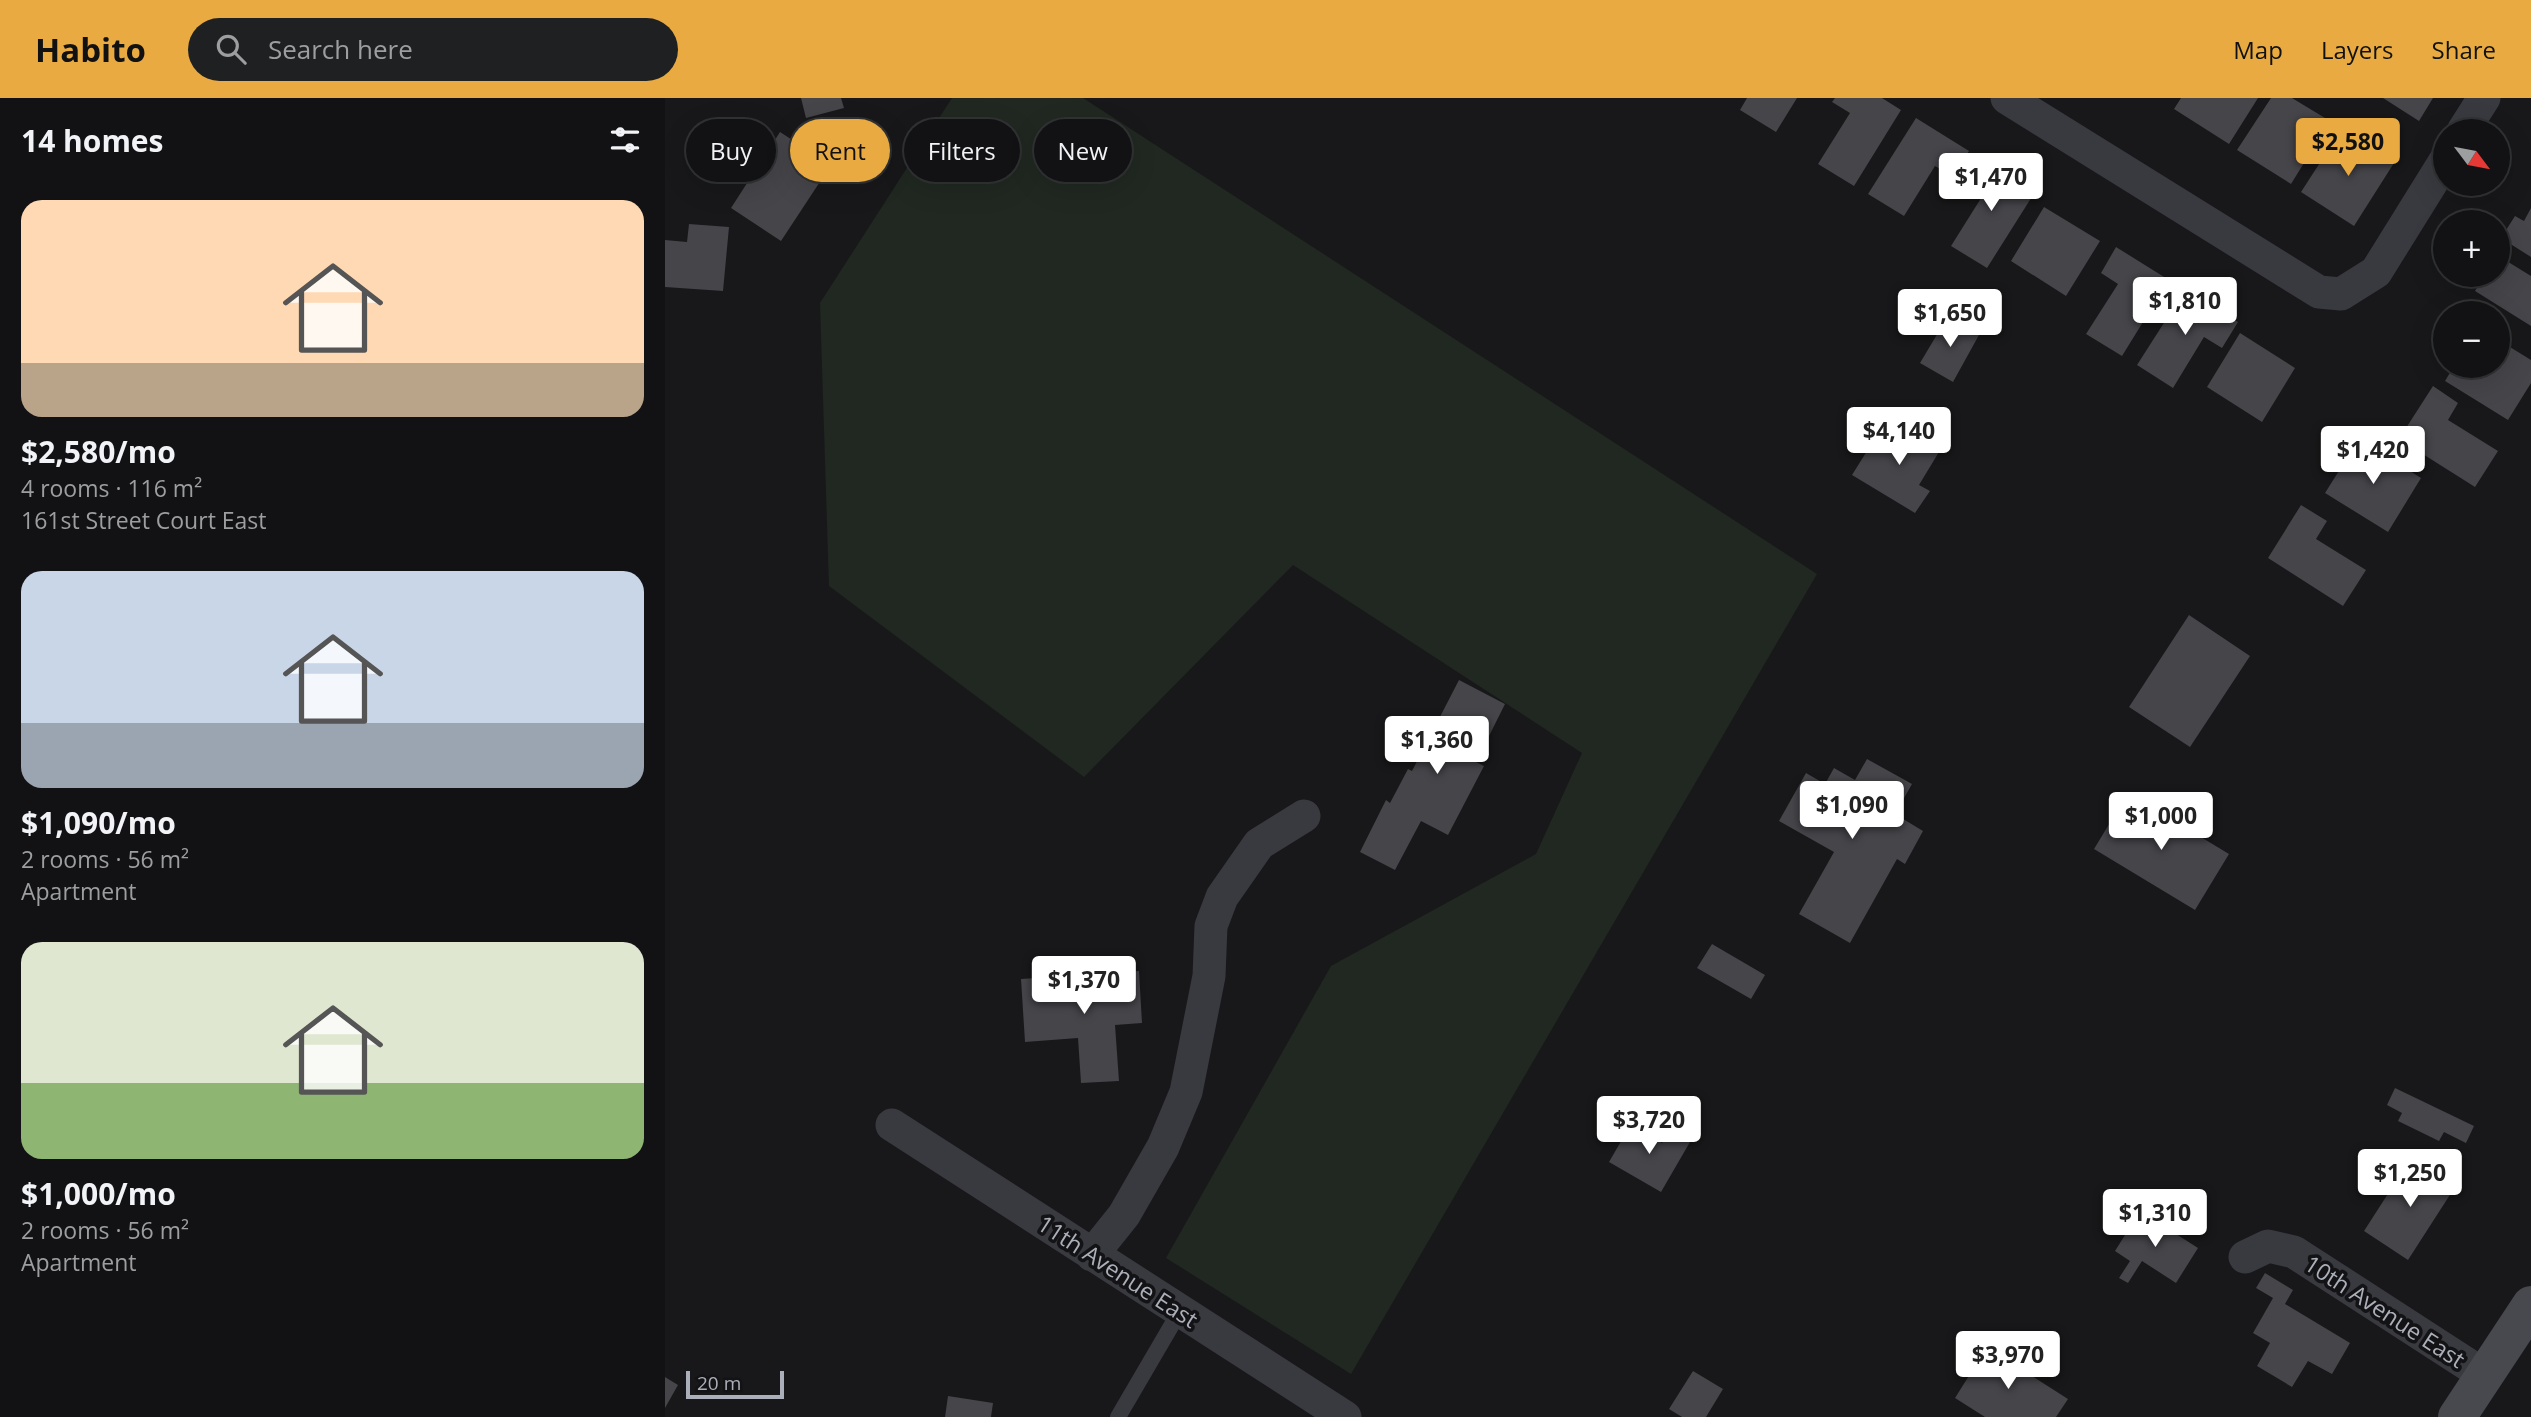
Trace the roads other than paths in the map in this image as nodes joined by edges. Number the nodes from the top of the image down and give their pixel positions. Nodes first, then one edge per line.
1 (2007, 98) edge
2 (2484, 98) edge
3 (2471, 119) edge
4 (2433, 180) edge
5 (1304, 816) dead end
6 (892, 1125) dead end
7 (1092, 1255) junction
8 (2245, 1257) dead end
9 (2531, 1305) edge
10 (1180, 1311) junction
11 (2484, 1375) junction
12 (1118, 1417) edge
13 (1345, 1417) edge
14 (2457, 1417) edge

1 - 4 street
2 - 3 street
5 - 7 street
6 - 7 street, 11th Avenue East
7 - 10 street, 11th Avenue East
8 - 11 street, 10th Avenue East
9 - 11 street
10 - 12 lane
10 - 13 street, 11th Avenue East
11 - 14 street

